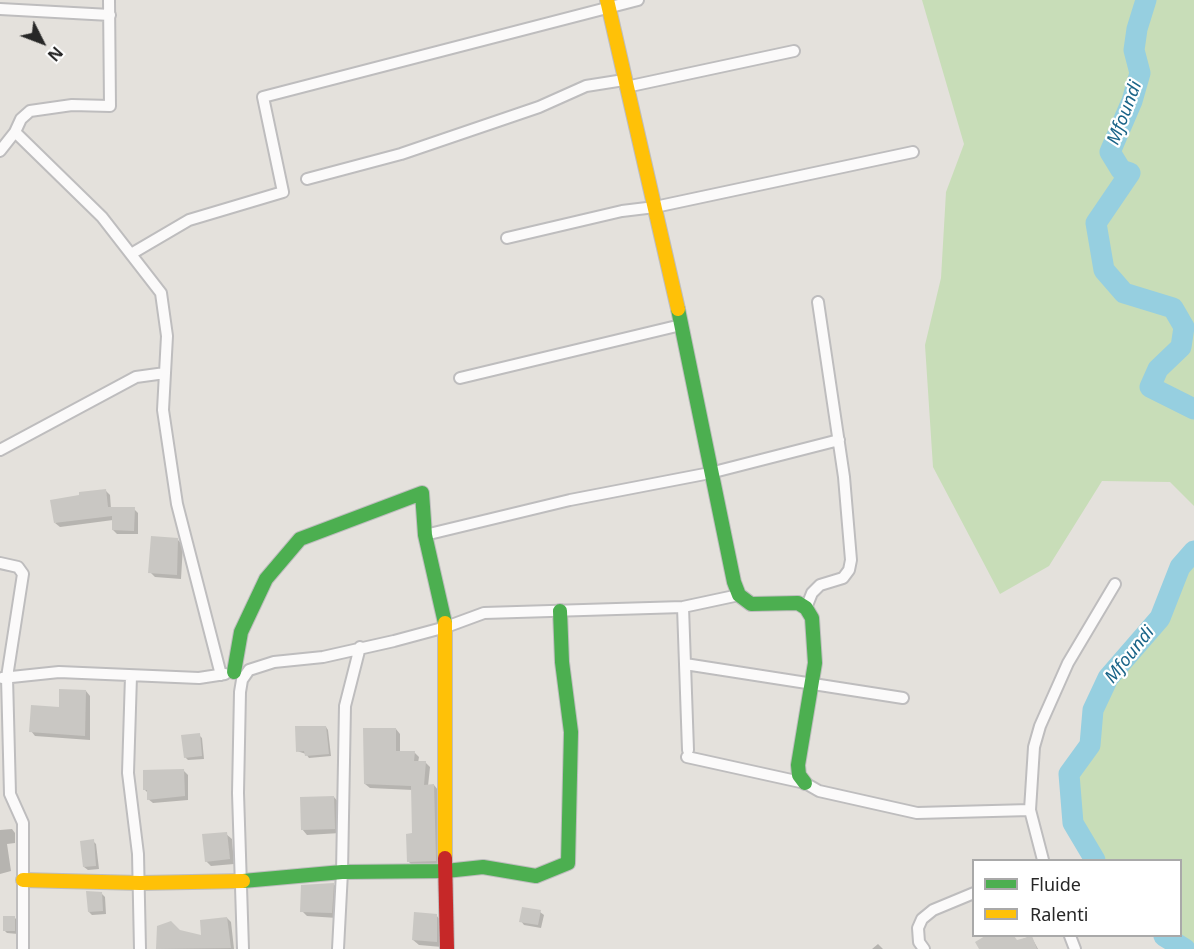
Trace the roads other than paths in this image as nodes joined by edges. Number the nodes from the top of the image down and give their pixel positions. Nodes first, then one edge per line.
1 (109, 0) edge
2 (638, 0) edge
3 (608, 3) edge
4 (0, 9) edge
5 (110, 15) junction
6 (794, 51) dead end
7 (625, 84) junction
8 (15, 132) junction
9 (0, 151) edge
10 (913, 152) dead end
11 (307, 179) dead end
12 (655, 207) junction
13 (507, 238) dead end
14 (131, 254) junction
15 (818, 302) dead end
16 (681, 325) junction
17 (165, 373) junction
18 (460, 378) dead end
19 (839, 440) junction
20 (0, 450) edge
21 (710, 473) junction
22 (425, 535) junction
23 (0, 563) edge
24 (1115, 584) dead end
25 (739, 595) junction
26 (684, 607) junction
27 (806, 608) junction
28 (560, 611) junction
29 (446, 627) junction
30 (360, 647) junction
31 (685, 664) junction
32 (249, 670) junction
33 (227, 674) junction
34 (131, 676) junction
35 (4, 678) edge
36 (811, 683) junction
37 (903, 698) dead end
38 (805, 783) junction
39 (5, 793) edge
40 (1030, 810) junction
41 (1042, 859) edge
42 (446, 871) junction
43 (342, 872) junction
44 (23, 880) junction
45 (241, 881) junction
46 (140, 883) junction
47 (972, 894) edge
48 (23, 949) edge
49 (140, 949) edge
50 (243, 949) edge
51 (338, 949) edge
52 (447, 949) edge
53 (924, 949) edge

1 - 5 street
2 - 3 street
3 - 7 street
3 - 14 street
4 - 5 street
5 - 8 street
6 - 7 street
7 - 11 street
7 - 12 street
8 - 9 street
8 - 14 street
10 - 12 street
12 - 13 street
12 - 16 street
14 - 17 street
15 - 19 street
16 - 18 street
16 - 21 street
17 - 20 street
17 - 33 street
19 - 21 street
19 - 27 street
21 - 22 street
21 - 25 street
22 - 29 street
22 - 33 street
23 - 35 street
24 - 40 street
25 - 26 street
25 - 27 street
26 - 28 street
26 - 31 street
27 - 36 street
28 - 29 street
28 - 42 street
29 - 30 street
29 - 42 street
30 - 32 street
30 - 43 street
31 - 36 street
31 - 38 street
32 - 33 street
32 - 45 street
33 - 34 street
34 - 35 street
34 - 46 street
35 - 39 street
36 - 37 street
36 - 38 street
38 - 40 street
39 - 44 street
40 - 41 street
42 - 43 street
42 - 52 street
43 - 45 street
43 - 51 street
44 - 46 street
44 - 48 street
45 - 46 street
45 - 50 street
46 - 49 street
47 - 53 street

